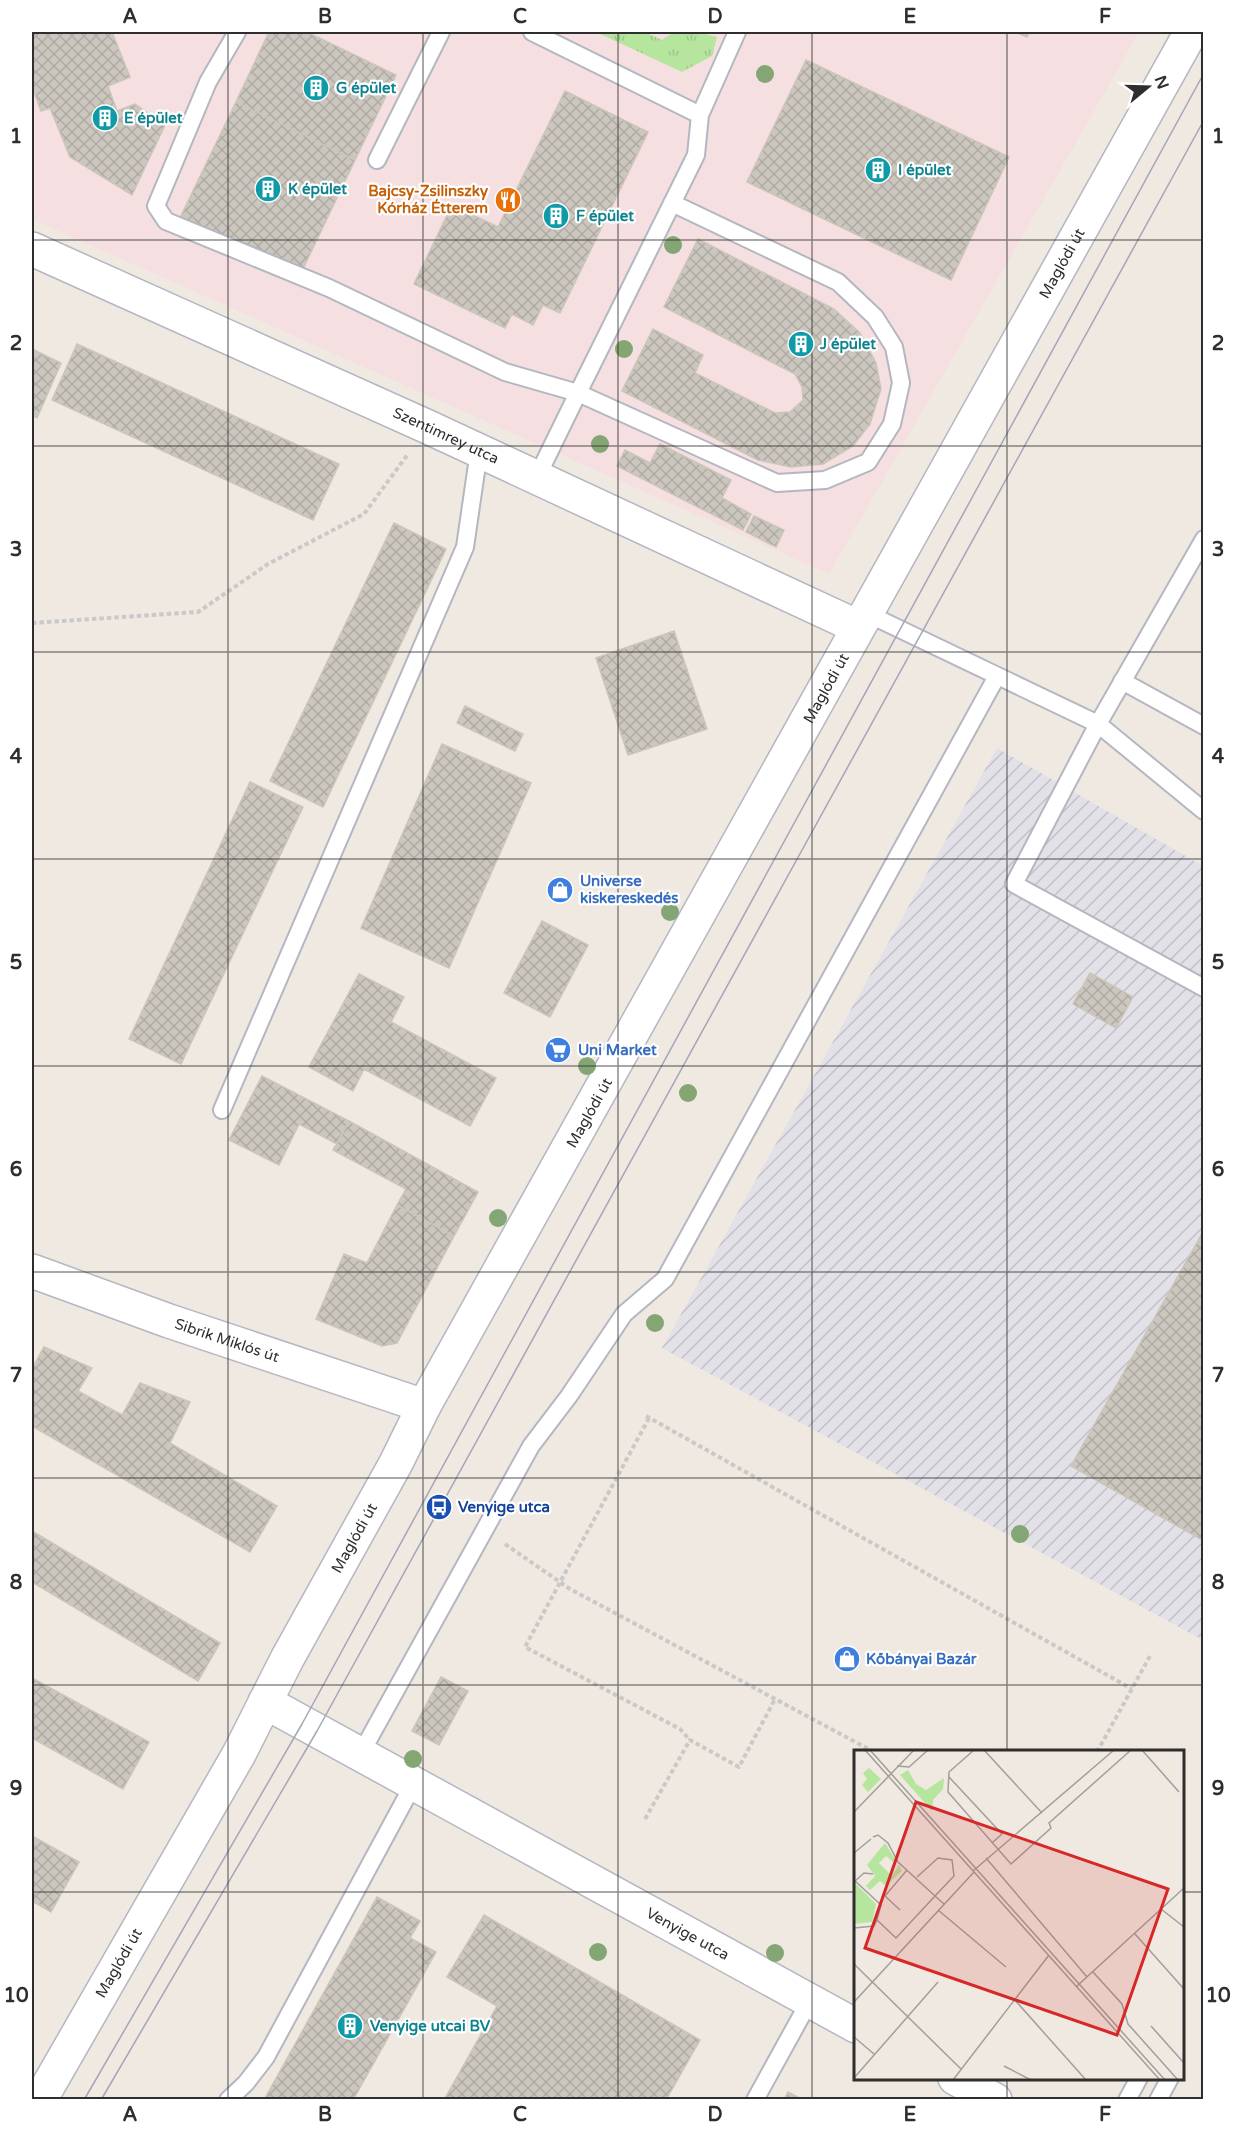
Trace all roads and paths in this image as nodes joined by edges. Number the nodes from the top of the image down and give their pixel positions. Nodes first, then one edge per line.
1 (237, 32) edge
2 (441, 32) edge
3 (532, 32) edge
4 (737, 32) edge
5 (1191, 32) edge
6 (700, 115) junction
7 (377, 160) dead end
8 (672, 203) junction
9 (32, 249) edge
10 (578, 393) junction
11 (428, 427) junction
12 (479, 451) junction
13 (537, 477) junction
14 (1203, 539) edge
15 (862, 620) junction
16 (32, 623) edge
17 (997, 676) junction
18 (1122, 681) junction
19 (1098, 724) junction
20 (1203, 726) edge
21 (1203, 811) edge
22 (1203, 987) edge
23 (222, 1110) dead end
24 (32, 1271) edge
25 (424, 1406) junction
26 (484, 1530) junction
27 (560, 1579) junction
28 (1150, 1656) dead end
29 (1132, 1689) junction
30 (776, 1699) junction
31 (265, 1702) junction
32 (690, 1740) junction
33 (870, 1750) edge
34 (1099, 1750) edge
35 (360, 1755) junction
36 (413, 1785) junction
37 (645, 1819) dead end
38 (809, 2002) junction
39 (854, 2025) edge
40 (957, 2080) edge
41 (1138, 2080) edge
42 (1169, 2080) edge
43 (40, 2100) edge
44 (228, 2100) edge
45 (755, 2100) edge
46 (995, 2100) edge
47 (1127, 2100) edge
48 (1158, 2100) edge

1 - 10 lane
2 - 7 lane
3 - 6 lane
4 - 6 lane
5 - 15 street, Maglódi út
6 - 8 lane
8 - 10 lane
8 - 10 lane
9 - 11 street, Szentimrey utca
10 - 13 lane
11 - 12 street, Szentimrey utca
11 - 16 path
12 - 13 street, Szentimrey utca
12 - 23 lane
13 - 15 street, Szentimrey utca
14 - 18 lane
15 - 17 lane
15 - 25 street, Maglódi út
17 - 19 lane
17 - 26 lane
18 - 19 lane
18 - 20 lane
19 - 21 lane
19 - 22 lane
24 - 25 street, Sibrik Miklós út
25 - 31 street, Maglódi út
26 - 27 path
26 - 35 lane
27 - 29 path
27 - 30 path
27 - 32 path
28 - 29 path
29 - 34 path
30 - 32 path
30 - 33 path
31 - 35 street, Venyige utca
31 - 43 street, Maglódi út
32 - 37 path
35 - 36 street, Venyige utca
36 - 38 street, Venyige utca
36 - 44 lane
38 - 39 street, Venyige utca
38 - 45 lane
40 - 46 street
41 - 47 lane
42 - 48 lane

